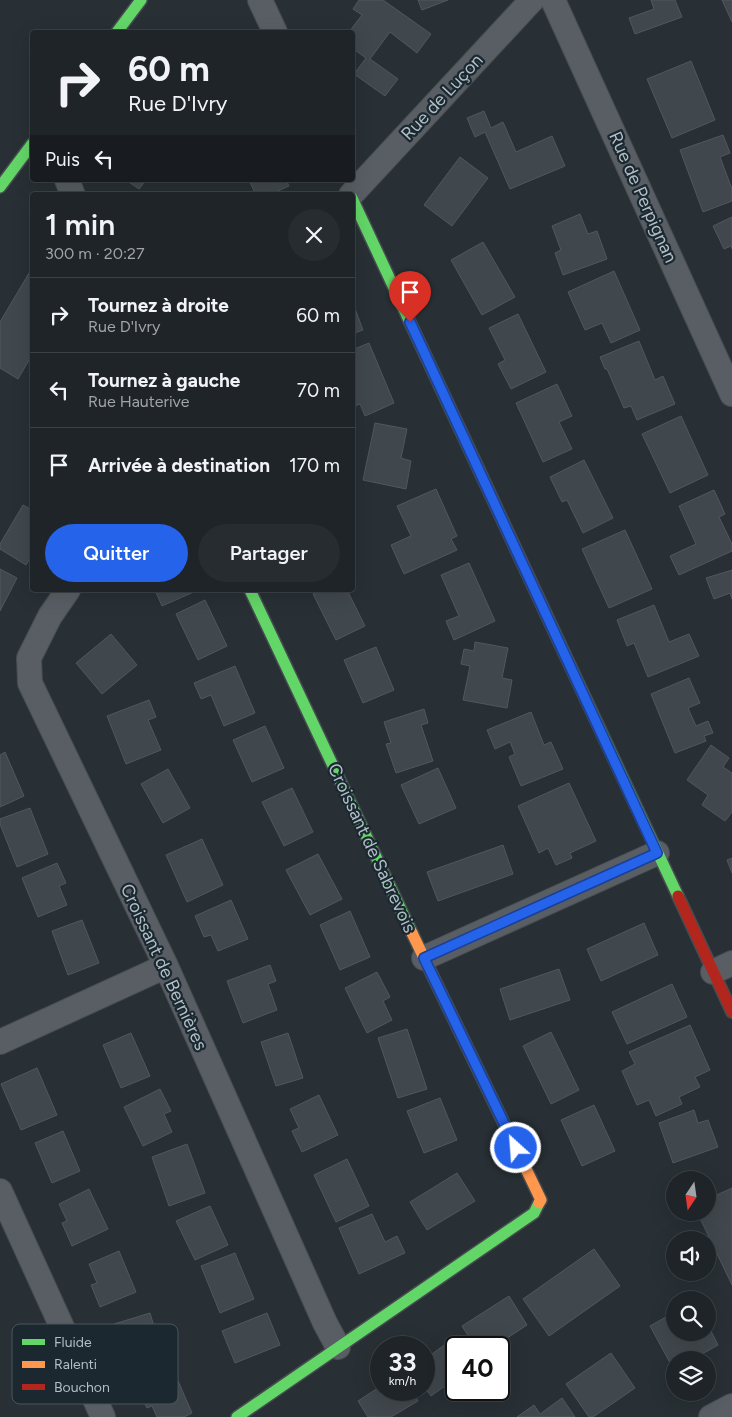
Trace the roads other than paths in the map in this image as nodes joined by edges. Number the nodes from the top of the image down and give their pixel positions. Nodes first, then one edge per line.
1 (142, 0) edge
2 (260, 0) edge
3 (532, 0) edge
4 (553, 0) edge
5 (119, 30) edge
6 (274, 30) edge
7 (30, 147) edge
8 (0, 187) edge
9 (355, 192) edge
10 (355, 205) edge
11 (732, 394) edge
12 (67, 592) edge
13 (251, 592) edge
14 (657, 853) junction
15 (424, 958) junction
16 (166, 966) junction
17 (722, 968) edge
18 (732, 1012) edge
19 (0, 1042) edge
20 (0, 1192) edge
21 (60, 1324) edge
22 (338, 1347) junction
23 (97, 1404) edge
24 (732, 1406) edge
25 (103, 1417) edge
26 (237, 1417) edge
27 (711, 1417) edge

1 - 5 street
2 - 6 street
3 - 9 street, Rue de Luçon
4 - 11 street, Rue de Perpignan
7 - 8 street
10 - 14 street
12 - 16 street, Croissant de Bernières
13 - 15 street, Croissant de Sabrevois
14 - 15 street
14 - 17 street
15 - 22 street, Croissant de Sabrevois
16 - 19 street
16 - 22 street, Croissant de Bernières
17 - 18 street
20 - 21 street
22 - 26 street, Croissant de Sabrevois
23 - 25 street
24 - 27 street

